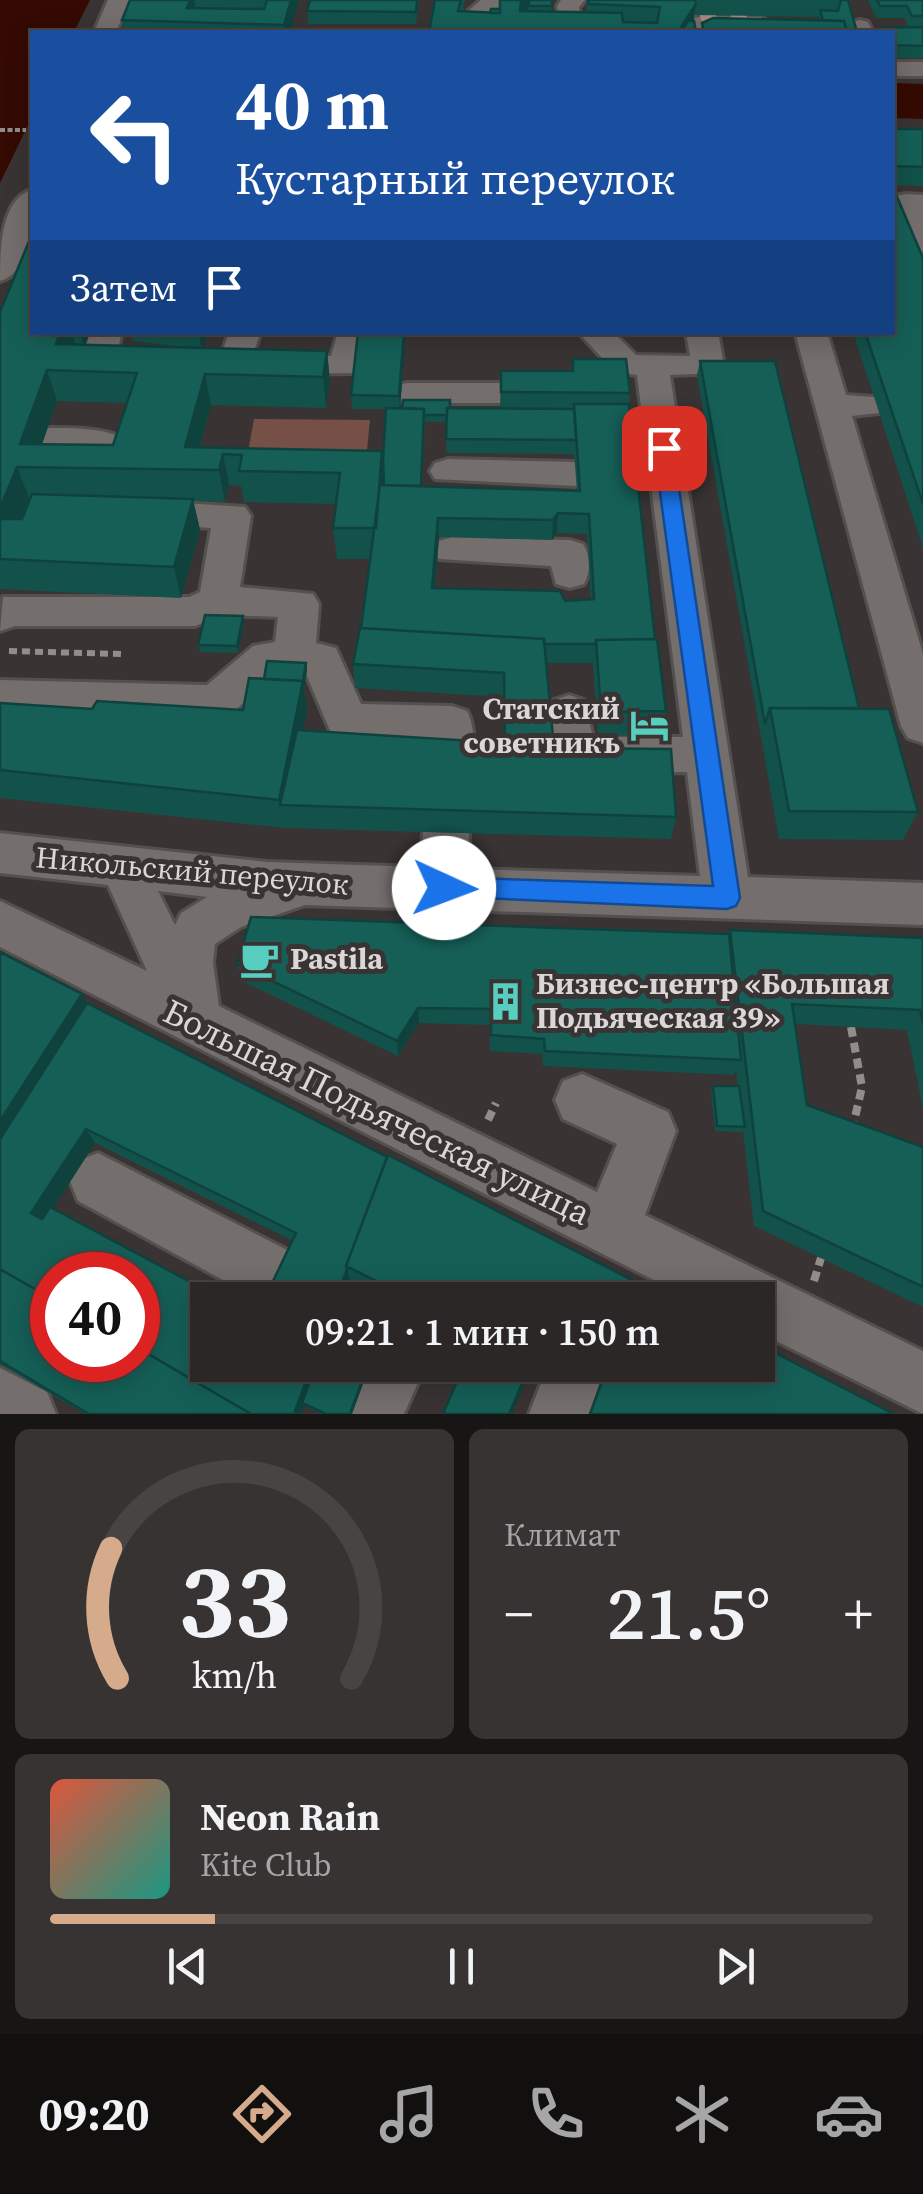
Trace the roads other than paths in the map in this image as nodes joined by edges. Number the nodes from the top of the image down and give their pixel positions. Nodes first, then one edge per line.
1 (118, 0) edge
2 (574, 0) edge
3 (786, 24) edge
4 (106, 30) edge
5 (630, 30) edge
6 (697, 30) edge
7 (895, 68) edge
8 (923, 69) edge
9 (923, 202) edge
10 (30, 211) edge
11 (923, 244) edge
12 (0, 272) edge
13 (105, 335) edge
14 (353, 335) edge
15 (597, 335) edge
16 (703, 335) edge
17 (812, 335) edge
18 (240, 347) edge
19 (653, 372) junction
20 (406, 393) dead end
21 (876, 405) edge
22 (832, 406) junction
23 (44, 440) edge
24 (128, 456) edge
25 (448, 470) dead end
26 (576, 474) edge
27 (96, 512) edge
28 (452, 550) dead end
29 (576, 583) dead end
30 (218, 600) junction
31 (0, 616) edge
32 (294, 658) junction
33 (0, 696) edge
34 (569, 712) dead end
35 (923, 726) edge
36 (706, 754) junction
37 (450, 762) edge
38 (446, 833) edge
39 (0, 853) edge
40 (123, 867) junction
41 (325, 885) junction
42 (444, 888) junction
43 (727, 898) junction
44 (923, 904) edge
45 (211, 914) junction
46 (0, 924) edge
47 (154, 934) junction
48 (73, 960) junction
49 (196, 1022) junction
50 (582, 1100) dead end
51 (98, 1180) dead end
52 (616, 1250) junction
53 (266, 1270) dead end
54 (704, 1282) edge
55 (775, 1310) edge
56 (572, 1382) edge
57 (923, 1384) edge
58 (0, 1399) edge
59 (25, 1414) edge
60 (560, 1414) edge

1 - 4 street
2 - 5 street
3 - 6 street
7 - 8 street
9 - 11 street
10 - 12 street
13 - 18 street
14 - 18 street
15 - 19 street
16 - 19 street
17 - 22 street
19 - 20 street
19 - 36 street
21 - 22 street
22 - 35 street
23 - 24 street
25 - 26 street
27 - 30 street
28 - 29 street
30 - 31 street
30 - 32 street
32 - 33 street
32 - 37 street
34 - 36 street
36 - 43 street
38 - 42 street
39 - 40 street, Никольский переулок
40 - 41 street, Никольский переулок
40 - 47 street
41 - 42 street, Никольский переулок
41 - 45 street
42 - 43 street, Никольский переулок
43 - 44 street, Никольский переулок
45 - 47 street
45 - 49 street
46 - 48 street, Большая Подьяческая улица
47 - 48 street
47 - 49 street
48 - 49 street, Большая Подьяческая улица
49 - 52 street, Большая Подьяческая улица
50 - 52 street
51 - 53 street
52 - 54 street, Большая Подьяческая улица
55 - 57 street, Большая Подьяческая улица
56 - 60 street
58 - 59 street

